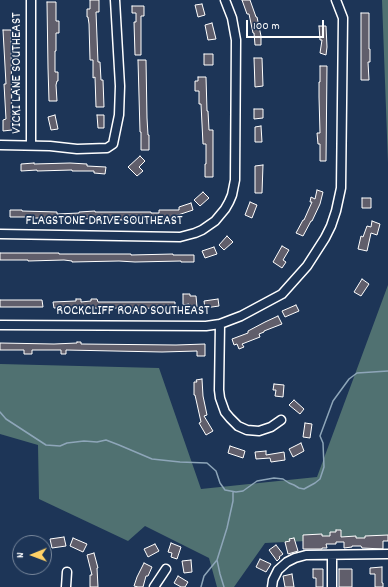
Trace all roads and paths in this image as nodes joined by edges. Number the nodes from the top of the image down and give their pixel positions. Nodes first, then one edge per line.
1 (31, 0) edge
2 (114, 0) edge
3 (226, 0) edge
4 (336, 0) edge
5 (0, 145) edge
6 (31, 145) junction
7 (0, 234) edge
8 (220, 324) junction
9 (0, 325) edge
10 (281, 420) dead end
11 (388, 554) edge
12 (332, 555) junction
13 (166, 568) dead end
14 (67, 572) dead end
15 (66, 587) edge
16 (154, 587) edge
17 (272, 587) edge
18 (332, 587) edge

1 - 6 street, VICKI LANE SOUTHEAST
2 - 6 street
3 - 7 street, FLAGSTONE DRIVE SOUTHEAST
4 - 8 street, ROCKCLIFF ROAD SOUTHEAST
5 - 6 street
8 - 9 street, ROCKCLIFF ROAD SOUTHEAST
8 - 10 street
11 - 12 street
12 - 17 street
12 - 18 street
13 - 16 street
14 - 15 street

